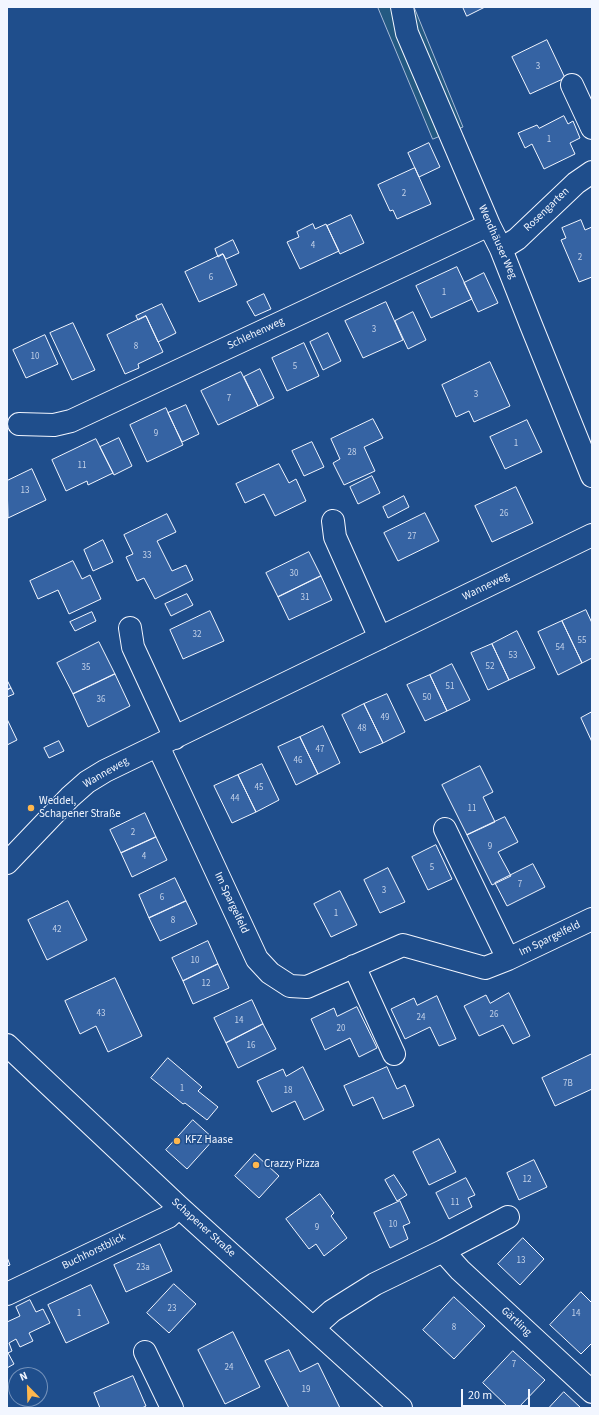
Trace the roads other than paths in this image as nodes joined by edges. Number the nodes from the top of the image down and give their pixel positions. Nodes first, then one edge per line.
1 (402, 8) edge
2 (572, 85) dead end
3 (592, 128) edge
4 (592, 172) edge
5 (489, 225) junction
6 (502, 249) junction
7 (20, 424) dead end
8 (592, 476) edge
9 (333, 521) dead end
10 (592, 535) edge
11 (130, 628) dead end
12 (380, 638) junction
13 (166, 742) junction
14 (445, 829) dead end
15 (9, 857) edge
16 (592, 919) edge
17 (508, 959) junction
18 (354, 966) junction
19 (7, 1045) edge
20 (394, 1054) dead end
21 (180, 1207) junction
22 (508, 1217) dead end
23 (443, 1251) junction
24 (7, 1294) edge
25 (313, 1328) junction
26 (145, 1352) dead end
27 (592, 1392) edge
28 (172, 1408) edge
29 (401, 1408) edge

1 - 5 street, Wendhäuser Weg
2 - 3 street
4 - 6 street, Rosengarten
5 - 6 street, Wendhäuser Weg
5 - 7 street, Schlehenweg
6 - 8 street, Wendhäuser Weg
9 - 12 street
10 - 12 street, Wanneweg
11 - 13 street
12 - 13 street, Wanneweg
13 - 15 street, Wanneweg
13 - 18 street, Im Spargelfeld
14 - 17 street, Im Spargelfeld
16 - 17 street, Im Spargelfeld
17 - 18 street, Im Spargelfeld
18 - 20 street
19 - 21 street, Schapener Straße
21 - 24 street, Buchhorstblick
21 - 25 street, Schapener Straße
22 - 23 street
23 - 25 street
23 - 27 street, Gärtling
25 - 29 street, Schapener Straße
26 - 28 street

